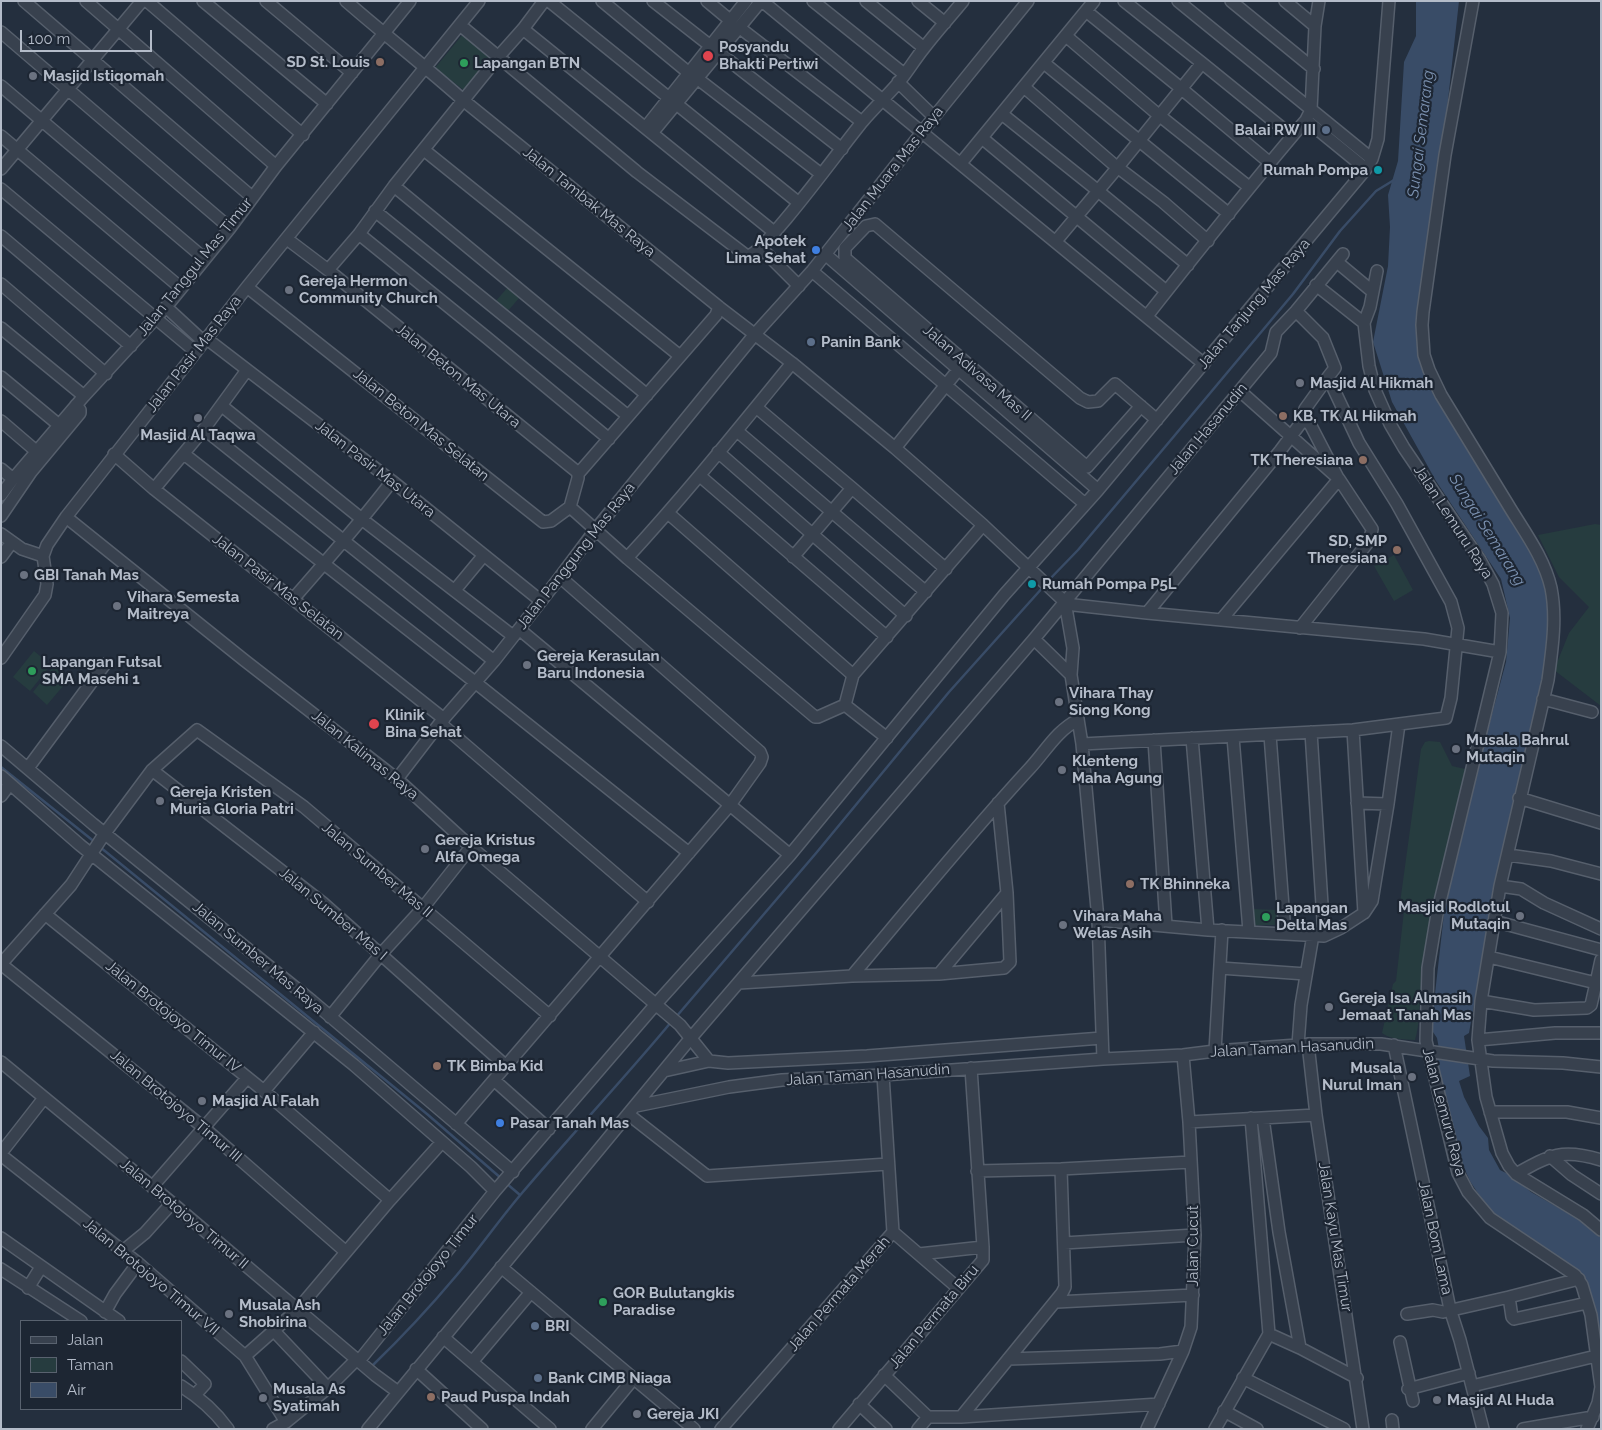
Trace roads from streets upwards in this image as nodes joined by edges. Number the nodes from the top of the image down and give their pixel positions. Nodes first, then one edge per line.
1 (24, 1) edge
2 (86, 1) edge
3 (134, 1) edge
4 (142, 1) edge
5 (147, 1) edge
6 (203, 1) edge
7 (266, 1) edge
8 (346, 1) edge
9 (410, 1) edge
10 (479, 1) edge
11 (544, 1) edge
12 (549, 1) edge
13 (602, 1) edge
14 (653, 1) edge
15 (707, 1) edge
16 (746, 1) edge
17 (762, 1) edge
18 (813, 1) edge
19 (866, 1) edge
20 (918, 1) edge
21 (963, 1) edge
22 (1028, 1) edge
23 (1094, 1) edge
24 (1124, 1) edge
25 (1178, 1) edge
26 (1231, 1) edge
27 (1285, 1) edge
28 (1319, 1) edge
29 (1389, 1) edge
30 (1473, 1) edge
31 (1086, 11) junction
32 (945, 23) junction
33 (735, 24) junction
34 (460, 25) junction
35 (1315, 26) junction
36 (117, 27) junction
37 (523, 29) junction
38 (1, 32) edge
39 (384, 34) junction
40 (1066, 36) junction
41 (924, 48) junction
42 (715, 49) junction
43 (499, 56) junction
44 (90, 59) junction
45 (1200, 61) junction
46 (1044, 63) junction
47 (426, 66) junction
48 (1314, 68) junction
49 (352, 73) junction
50 (693, 76) junction
51 (901, 78) junction
52 (1, 86) edge
53 (1024, 87) junction
54 (1180, 87) junction
55 (66, 88) junction
56 (463, 100) junction
57 (882, 100) junction
58 (673, 102) junction
59 (327, 104) junction
60 (1002, 114) junction
61 (1157, 114) junction
62 (1308, 115) junction
63 (934, 117) junction
64 (39, 119) junction
65 (862, 122) junction
66 (649, 130) junction
67 (922, 132) junction
68 (303, 135) junction
69 (1, 136) edge
70 (1292, 136) junction
71 (982, 138) junction
72 (1137, 139) junction
73 (15, 148) junction
74 (842, 149) junction
75 (424, 150) junction
76 (1372, 159) junction
77 (1, 160) edge
78 (1270, 163) junction
79 (961, 164) junction
80 (1115, 165) junction
81 (276, 166) junction
82 (1, 169) edge
83 (1366, 169) junction
84 (821, 174) junction
85 (394, 186) junction
86 (1249, 187) junction
87 (1095, 188) junction
88 (1, 189) edge
89 (252, 197) junction
90 (799, 203) junction
91 (375, 211) junction
92 (1229, 214) junction
93 (1074, 215) junction
94 (230, 228) junction
95 (774, 232) junction
96 (358, 234) junction
97 (1, 236) edge
98 (287, 239) junction
99 (1053, 239) junction
100 (1208, 241) junction
101 (756, 252) junction
102 (825, 254) junction
103 (205, 259) junction
104 (1188, 265) junction
105 (328, 270) junction
106 (812, 271) junction
107 (1377, 271) dead end
108 (1, 284) edge
109 (1316, 285) junction
110 (800, 286) junction
111 (247, 287) junction
112 (181, 288) junction
113 (1166, 291) junction
114 (1373, 292) junction
115 (166, 307) junction
116 (719, 307) junction
117 (1296, 311) junction
118 (1146, 316) junction
119 (156, 319) junction
120 (1364, 323) junction
121 (1, 328) edge
122 (755, 334) junction
123 (206, 341) junction
124 (131, 346) junction
125 (196, 352) junction
126 (680, 356) junction
127 (792, 363) junction
128 (1204, 364) junction
129 (248, 370) junction
130 (958, 370) junction
131 (106, 374) junction
132 (1, 377) edge
133 (1328, 377) junction
134 (946, 385) junction
135 (1240, 391) junction
136 (647, 394) junction
137 (80, 400) junction
138 (222, 406) junction
139 (1141, 406) junction
140 (756, 407) junction
141 (628, 416) junction
142 (1156, 420) junction
143 (1303, 420) junction
144 (1, 421) edge
145 (59, 425) junction
146 (204, 429) junction
147 (737, 431) junction
148 (1292, 435) junction
149 (609, 439) junction
150 (895, 448) junction
151 (36, 451) junction
152 (718, 452) junction
153 (114, 454) junction
154 (184, 454) junction
155 (1, 469) edge
156 (28, 469) junction
157 (578, 474) junction
158 (700, 476) junction
159 (1338, 478) junction
160 (13, 479) junction
161 (392, 481) junction
162 (852, 488) junction
163 (154, 489) junction
164 (1098, 490) junction
165 (1, 495) edge
166 (1085, 504) junction
167 (570, 507) junction
168 (832, 512) junction
169 (668, 513) junction
170 (1, 516) edge
171 (66, 517) junction
172 (363, 520) junction
173 (983, 525) junction
174 (596, 529) junction
175 (1, 534) edge
176 (813, 535) junction
177 (342, 540) junction
178 (12, 542) junction
179 (484, 555) junction
180 (43, 556) junction
181 (1, 557) edge
182 (794, 557) junction
183 (627, 558) junction
184 (324, 564) junction
185 (946, 569) junction
186 (1032, 569) junction
187 (560, 577) junction
188 (455, 590) junction
189 (926, 592) junction
190 (294, 599) junction
191 (541, 601) junction
192 (1067, 602) junction
193 (1147, 613) junction
194 (906, 616) junction
195 (1221, 620) junction
196 (1300, 628) junction
197 (516, 632) junction
198 (887, 637) junction
199 (1034, 639) junction
200 (1457, 644) junction
201 (1500, 652) junction
202 (1, 658) edge
203 (494, 661) junction
204 (105, 664) dead end
205 (1071, 674) junction
206 (853, 675) junction
207 (476, 683) junction
208 (1543, 700) junction
209 (845, 705) junction
210 (1592, 712) dead end
211 (1078, 720) junction
212 (442, 721) junction
213 (1399, 724) junction
214 (1353, 730) junction
215 (1311, 732) junction
216 (1270, 735) junction
217 (1233, 737) junction
218 (887, 738) junction
219 (1192, 738) junction
220 (1154, 740) junction
221 (1082, 744) junction
222 (1, 746) edge
223 (28, 768) junction
224 (152, 770) junction
225 (1, 776) edge
226 (397, 779) junction
227 (10, 784) junction
228 (1, 796) edge
229 (1519, 798) junction
230 (998, 803) junction
231 (1357, 803) junction
232 (1388, 804) junction
233 (730, 805) junction
234 (1601, 823) edge
235 (104, 834) junction
236 (471, 847) junction
237 (1360, 850) junction
238 (1379, 852) junction
239 (92, 853) junction
240 (689, 853) junction
241 (790, 855) junction
242 (1508, 855) junction
243 (1601, 874) edge
244 (1500, 886) junction
245 (1007, 893) junction
246 (648, 902) junction
247 (422, 909) junction
248 (1364, 913) junction
249 (45, 914) junction
250 (1098, 920) junction
251 (1494, 921) junction
252 (1166, 925) junction
253 (1601, 929) edge
254 (1208, 930) junction
255 (1222, 930) junction
256 (1248, 931) junction
257 (1285, 933) junction
258 (1319, 935) junction
259 (1601, 950) edge
260 (381, 954) junction
261 (601, 957) junction
262 (1489, 957) junction
263 (1601, 960) edge
264 (1, 964) edge
265 (1220, 968) junction
266 (938, 974) junction
267 (1306, 974) junction
268 (852, 976) junction
269 (739, 982) junction
270 (1596, 983) junction
271 (1480, 1001) junction
272 (660, 1008) junction
273 (550, 1016) junction
274 (330, 1017) junction
275 (314, 1032) junction
276 (1601, 1033) edge
277 (1102, 1038) junction
278 (690, 1039) junction
279 (1478, 1040) junction
280 (1303, 1045) junction
281 (1394, 1045) junction
282 (1215, 1051) junction
283 (1429, 1051) junction
284 (1183, 1055) junction
285 (1477, 1058) junction
286 (1103, 1059) junction
287 (709, 1061) junction
288 (1, 1062) edge
289 (506, 1066) junction
290 (1601, 1067) edge
291 (971, 1068) junction
292 (664, 1071) junction
293 (882, 1075) junction
294 (247, 1078) junction
295 (494, 1080) junction
296 (264, 1091) junction
297 (44, 1098) junction
298 (632, 1110) junction
299 (1490, 1112) junction
300 (1316, 1115) junction
301 (1251, 1118) junction
302 (1263, 1118) junction
303 (1601, 1118) edge
304 (1189, 1122) junction
305 (456, 1124) junction
306 (203, 1127) junction
307 (549, 1129) junction
308 (442, 1142) junction
309 (1, 1154) edge
310 (1550, 1156) junction
311 (1601, 1160) edge
312 (1191, 1162) junction
313 (888, 1164) junction
314 (1061, 1169) junction
315 (977, 1171) junction
316 (512, 1173) junction
317 (1516, 1174) junction
318 (152, 1187) junction
319 (496, 1190) junction
320 (1601, 1194) edge
321 (390, 1200) junction
322 (172, 1203) junction
323 (1601, 1230) edge
324 (893, 1232) junction
325 (1195, 1235) junction
326 (1, 1238) edge
327 (1064, 1243) junction
328 (983, 1247) junction
329 (123, 1251) junction
330 (346, 1252) junction
331 (919, 1254) junction
332 (138, 1263) junction
333 (41, 1266) junction
334 (501, 1267) junction
335 (1, 1269) edge
336 (1579, 1279) junction
337 (28, 1288) junction
338 (958, 1288) junction
339 (531, 1292) junction
340 (1193, 1295) junction
341 (1509, 1297) junction
342 (1057, 1302) junction
343 (1587, 1303) junction
344 (298, 1309) junction
345 (1450, 1309) junction
346 (105, 1312) junction
347 (1407, 1314) dead end
348 (78, 1320) edge
349 (117, 1320) edge
350 (274, 1331) junction
351 (1269, 1334) junction
352 (443, 1337) junction
353 (1400, 1342) dead end
354 (1300, 1348) junction
355 (1183, 1351) junction
356 (245, 1356) junction
357 (1596, 1356) junction
358 (1008, 1359) junction
359 (182, 1362) edge
360 (360, 1362) junction
361 (472, 1362) junction
362 (416, 1369) junction
363 (1469, 1374) junction
364 (884, 1375) junction
365 (634, 1378) junction
366 (1243, 1378) junction
367 (1357, 1378) junction
368 (1472, 1386) junction
369 (182, 1387) edge
370 (328, 1388) junction
371 (1409, 1389) junction
372 (398, 1392) junction
373 (195, 1395) junction
374 (1413, 1400) dead end
375 (860, 1404) junction
376 (1159, 1404) junction
377 (1224, 1411) junction
378 (928, 1417) junction
379 (961, 1417) junction
380 (1594, 1417) junction
381 (286, 1422) junction
382 (370, 1428) edge
383 (228, 1429) edge
384 (272, 1429) edge
385 (482, 1429) edge
386 (550, 1429) edge
387 (592, 1429) edge
388 (694, 1429) edge
389 (721, 1429) edge
390 (839, 1429) edge
391 (886, 1429) edge
392 (918, 1429) edge
393 (1147, 1429) edge
394 (1215, 1429) edge
395 (1257, 1429) edge
396 (1344, 1429) edge
397 (1363, 1429) edge
398 (1483, 1429) edge
399 (1524, 1429) edge
400 (1587, 1429) edge

1 - 44 street
2 - 36 street
3 - 36 street
4 - 36 street
5 - 68 street
6 - 59 street
7 - 49 street
8 - 39 street, Jalan Tambak Mas Raya
9 - 39 street, Jalan Tanggul Mas Timur
10 - 34 street, Jalan Pasir Mas Raya
11 - 37 street
12 - 58 street
13 - 50 street
14 - 42 street
15 - 33 street
16 - 33 street
17 - 33 street
17 - 57 street
18 - 51 street
19 - 41 street
20 - 32 street
21 - 32 street
22 - 63 street, Jalan Muara Mas Raya
23 - 31 street
24 - 45 street
25 - 62 street
26 - 48 street
27 - 35 street
28 - 35 street
29 - 76 street, Jalan Tanjung Mas Raya
30 - 208 street
31 - 40 street
31 - 54 street
32 - 41 street
33 - 42 street
33 - 65 street
34 - 43 street
34 - 47 street, Jalan Pasir Mas Raya
35 - 48 street
36 - 44 street
36 - 81 street
37 - 43 street
37 - 66 street
38 - 55 street
39 - 47 street, Jalan Tambak Mas Raya
39 - 49 street, Jalan Tanggul Mas Timur
40 - 46 street
40 - 61 street
41 - 51 street
42 - 50 street
42 - 74 street
43 - 56 street
43 - 101 street
44 - 55 street
44 - 89 street
45 - 54 street
45 - 70 street
46 - 53 street
46 - 72 street
47 - 56 street, Jalan Tambak Mas Raya
47 - 98 street, Jalan Pasir Mas Raya
48 - 62 street
49 - 59 street, Jalan Tanggul Mas Timur
50 - 58 street
50 - 84 street
51 - 57 street
51 - 63 street
52 - 64 street
53 - 60 street
53 - 80 street
54 - 61 street
54 - 78 street
55 - 64 street
55 - 94 street
56 - 75 street
56 - 116 street, Jalan Tambak Mas Raya
57 - 65 street
57 - 67 street
58 - 66 street
58 - 90 street
59 - 68 street, Jalan Tanggul Mas Timur
60 - 71 street
60 - 87 street
61 - 72 street
61 - 86 street
62 - 70 street
62 - 76 street
62 - 83 street
63 - 67 street, Jalan Muara Mas Raya
64 - 73 street
64 - 103 street
65 - 74 street
66 - 95 street
67 - 79 street
67 - 102 street, Jalan Muara Mas Raya
68 - 81 street, Jalan Tanggul Mas Timur
69 - 73 street
70 - 78 street
71 - 79 street
71 - 93 street
72 - 80 street
72 - 92 street
73 - 77 street
73 - 82 street
73 - 112 street
74 - 84 street
75 - 85 street
75 - 126 street
76 - 83 street, Jalan Tanjung Mas Raya
78 - 86 street
79 - 99 street
80 - 87 street
80 - 100 street
81 - 89 street, Jalan Tanggul Mas Timur
83 - 128 street, Jalan Tanjung Mas Raya
84 - 90 street
85 - 91 street
85 - 136 street
86 - 92 street
87 - 93 street
87 - 104 street
88 - 119 street
89 - 94 street, Jalan Tanggul Mas Timur
90 - 95 street
91 - 96 street
91 - 141 street
92 - 100 street
93 - 99 street
93 - 113 street
94 - 103 street, Jalan Tanggul Mas Timur
95 - 101 street
96 - 105 street
96 - 149 street
97 - 124 street
98 - 105 street, Jalan Beton Mas Utara
98 - 111 street, Jalan Pasir Mas Raya
99 - 118 street
100 - 104 street
101 - 110 street
102 - 106 street, Jalan Muara Mas Raya
102 - 130 street
103 - 112 street, Jalan Tanggul Mas Timur
104 - 113 street
105 - 157 street, Jalan Beton Mas Utara
106 - 110 street, Jalan Muara Mas Raya
106 - 134 street
107 - 114 street, Jalan Lemuru Raya
108 - 131 street
109 - 114 street, Jalan Hasanudin
109 - 117 street, Jalan Hasanudin
109 - 120 street
110 - 122 street, Jalan Muara Mas Raya
111 - 123 street, Jalan Pasir Mas Raya
111 - 167 street, Jalan Beton Mas Selatan
112 - 115 street, Jalan Tanggul Mas Timur
113 - 118 street
114 - 120 street, Jalan Lemuru Raya
115 - 119 street, Jalan Tanggul Mas Timur
115 - 123 street, Jalan Pasir Mas Utara
116 - 122 street, Jalan Tambak Mas Raya
116 - 126 street
117 - 133 street
117 - 135 street, Jalan Hasanudin
118 - 128 street
119 - 124 street, Jalan Tanggul Mas Timur
119 - 125 street
120 - 201 street, Jalan Lemuru Raya
121 - 137 street
122 - 127 street, Jalan Tambak Mas Raya
122 - 174 street, Jalan Panggung Mas Raya
123 - 125 street, Jalan Pasir Mas Raya
123 - 129 street, Jalan Pasir Mas Utara
124 - 131 street, Jalan Tanggul Mas Timur
125 - 153 street, Jalan Pasir Mas Raya
126 - 136 street
127 - 140 street
127 - 150 street, Jalan Tambak Mas Raya
128 - 142 street, Jalan Tanjung Mas Raya
129 - 138 street
129 - 161 street, Jalan Pasir Mas Utara
130 - 134 street
130 - 164 street
131 - 137 street, Jalan Tanggul Mas Timur
132 - 145 street
133 - 143 street
133 - 200 street
134 - 150 street
134 - 166 street
135 - 148 street
135 - 192 street, Jalan Hasanudin
136 - 141 street
137 - 145 street, Jalan Tanggul Mas Timur
137 - 156 street
138 - 146 street
138 - 172 street
139 - 139 street, Jalan Adivasa Mas II
139 - 142 street
140 - 147 street
140 - 162 street
141 - 149 street
142 - 164 street, Jalan Tanjung Mas Raya
143 - 148 street
143 - 159 street
144 - 151 street
145 - 151 street, Jalan Tanggul Mas Timur
146 - 154 street
146 - 177 street
147 - 152 street
147 - 168 street
148 - 159 street
148 - 193 street
149 - 157 street
150 - 173 street, Jalan Tambak Mas Raya
151 - 156 street, Jalan Tanggul Mas Timur
152 - 158 street
152 - 176 street
153 - 163 street, Jalan Pasir Mas Selatan
153 - 171 street, Jalan Pasir Mas Raya
154 - 163 street
154 - 184 street
155 - 160 street
156 - 160 street, Jalan Tanggul Mas Timur
156 - 170 street
157 - 167 street
158 - 169 street
158 - 182 street
159 - 195 street
159 - 196 street
160 - 165 street, Jalan Tanggul Mas Timur
161 - 172 street
161 - 179 street, Jalan Pasir Mas Utara
162 - 168 street
162 - 185 street
163 - 190 street, Jalan Pasir Mas Selatan
164 - 166 street, Jalan Tanjung Mas Raya
166 - 186 street, Jalan Tanjung Mas Raya
167 - 174 street
168 - 176 street
168 - 189 street
169 - 183 street
169 - 206 street
171 - 180 street, Jalan Pasir Mas Raya
171 - 226 street, Jalan Kalimas Raya
172 - 177 street
172 - 188 street
173 - 185 street
173 - 186 street, Jalan Tambak Mas Raya
174 - 183 street
174 - 187 street, Jalan Panggung Mas Raya
175 - 178 street
176 - 182 street
176 - 194 street
177 - 184 street
177 - 203 street
178 - 180 street
178 - 181 street
179 - 188 street
179 - 191 street, Jalan Pasir Mas Utara
180 - 202 street
182 - 198 street
183 - 209 street
184 - 190 street
184 - 207 street
185 - 189 street
186 - 192 street, Jalan Tambak Mas Raya
186 - 218 street, Jalan Tanjung Mas Raya
187 - 191 street, Jalan Panggung Mas Raya
187 - 233 street
188 - 197 street
189 - 194 street
190 - 212 street, Jalan Pasir Mas Selatan
191 - 197 street, Jalan Panggung Mas Raya
192 - 193 street
192 - 199 street, Jalan Hasanudin
192 - 205 street
193 - 195 street
194 - 198 street
195 - 196 street
196 - 200 street
197 - 203 street, Jalan Panggung Mas Raya
197 - 233 street
198 - 206 street
199 - 205 street
199 - 269 street, Jalan Hasanudin
200 - 201 street
200 - 213 street
201 - 283 street, Jalan Lemuru Raya
203 - 207 street, Jalan Panggung Mas Raya
204 - 223 street
205 - 211 street
206 - 209 street
207 - 212 street, Jalan Panggung Mas Raya
207 - 240 street
208 - 210 street
208 - 229 street
209 - 218 street
211 - 221 street
211 - 230 street
212 - 226 street, Jalan Panggung Mas Raya
212 - 246 street, Jalan Pasir Mas Selatan
213 - 214 street
213 - 232 street
214 - 215 street
214 - 231 street
215 - 216 street
215 - 258 street, Jalan Kayu Mas Timur
216 - 217 street
216 - 257 street
217 - 219 street
217 - 256 street
218 - 241 street, Jalan Tanjung Mas Raya
219 - 220 street
219 - 254 street
220 - 221 street
220 - 252 street
221 - 250 street
222 - 223 street, Jalan Sumber Mas Raya
223 - 235 street, Jalan Sumber Mas Raya
224 - 235 street
224 - 247 street, Jalan Sumber Mas II
224 - 260 street, Jalan Sumber Mas I
225 - 227 street, Jalan Sumber Mas Raya
226 - 236 street, Jalan Kalimas Raya
227 - 228 street
227 - 239 street, Jalan Sumber Mas Raya
229 - 234 street
229 - 242 street
230 - 245 street
230 - 268 street
231 - 232 street
231 - 237 street
232 - 238 street
233 - 240 street
233 - 241 street
235 - 239 street
235 - 274 street, Jalan Sumber Mas Raya
236 - 247 street
236 - 261 street, Jalan Kalimas Raya
237 - 238 street
237 - 248 street
238 - 248 street
239 - 249 street
239 - 275 street, Jalan Sumber Mas Raya
240 - 246 street
241 - 272 street, Jalan Tanjung Mas Raya
242 - 243 street
242 - 244 street
244 - 251 street
244 - 253 street
245 - 266 street
245 - 266 street
246 - 261 street
247 - 260 street
247 - 273 street, Jalan Sumber Mas II
248 - 258 street
249 - 264 street
249 - 294 street, Jalan Brotojoyo Timur IV
250 - 252 street
250 - 277 street
251 - 259 street
251 - 262 street
252 - 254 street
254 - 255 street
255 - 256 street
255 - 265 street
256 - 257 street
257 - 258 street
258 - 267 street, Jalan Kayu Mas Timur
260 - 274 street
260 - 289 street, Jalan Sumber Mas I
261 - 272 street, Jalan Kalimas Raya
261 - 273 street
262 - 270 street
262 - 271 street
263 - 270 street
264 - 306 street, Jalan Brotojoyo Timur III
265 - 267 street
265 - 282 street
266 - 268 street
267 - 280 street, Jalan Kayu Mas Timur
268 - 269 street
269 - 278 street, Jalan Hasanudin
270 - 271 street
271 - 279 street
272 - 278 street, Jalan Kalimas Raya
272 - 307 street
273 - 289 street
274 - 305 street, Jalan Sumber Mas Raya
275 - 296 street
275 - 308 street, Jalan Sumber Mas Raya
276 - 279 street
277 - 286 street
277 - 287 street, Jalan Taman Hasanudin
278 - 287 street, Jalan Kalimas Raya
278 - 292 street, Jalan Hasanudin
279 - 285 street
280 - 281 street, Jalan Taman Hasanudin
280 - 282 street, Jalan Taman Hasanudin
280 - 300 street, Jalan Kayu Mas Timur
281 - 283 street, Jalan Taman Hasanudin
281 - 345 street, Jalan Bom Lama
282 - 284 street, Jalan Taman Hasanudin
283 - 285 street, Jalan Taman Hasanudin
283 - 336 street, Jalan Lemuru Raya
284 - 286 street, Jalan Taman Hasanudin
284 - 304 street, Jalan Cucut
285 - 290 street, Jalan Taman Hasanudin
285 - 299 street
286 - 291 street, Jalan Taman Hasanudin
287 - 292 street, Jalan Taman Hasanudin
288 - 297 street, Jalan Brotojoyo Timur II
289 - 295 street
291 - 293 street, Jalan Taman Hasanudin
291 - 315 street, Jalan Permata Biru
292 - 298 street, Jalan Hasanudin
293 - 298 street, Jalan Taman Hasanudin
293 - 313 street, Jalan Permata Merah
294 - 296 street, Jalan Brotojoyo Timur IV
294 - 306 street
295 - 305 street
295 - 307 street
296 - 321 street, Jalan Brotojoyo Timur IV
297 - 309 street, Jalan Brotojoyo Timur VII
297 - 318 street, Jalan Brotojoyo Timur II
298 - 313 street
298 - 334 street, Jalan Hasanudin
299 - 303 street
299 - 317 street
300 - 302 street
300 - 367 street, Jalan Kayu Mas Timur
301 - 302 street
301 - 304 street
301 - 351 street
302 - 354 street
304 - 312 street, Jalan Cucut
305 - 316 street, Jalan Sumber Mas Raya
306 - 318 street
306 - 330 street, Jalan Brotojoyo Timur III
307 - 316 street
308 - 319 street, Jalan Sumber Mas Raya
308 - 321 street
309 - 329 street, Jalan Brotojoyo Timur VII
310 - 311 street
310 - 317 street
310 - 320 street
312 - 314 street
312 - 325 street, Jalan Cucut
313 - 324 street, Jalan Permata Merah
314 - 315 street
314 - 327 street
315 - 328 street, Jalan Permata Biru
316 - 319 street, Jalan Brotojoyo Timur
317 - 323 street
318 - 322 street, Jalan Brotojoyo Timur II
319 - 360 street, Jalan Brotojoyo Timur
321 - 330 street
322 - 329 street
322 - 344 street, Jalan Brotojoyo Timur II
324 - 331 street
324 - 389 street, Jalan Permata Merah
325 - 327 street
325 - 340 street, Jalan Cucut
326 - 333 street
327 - 342 street
328 - 331 street
328 - 338 street, Jalan Permata Biru
329 - 332 street, Jalan Brotojoyo Timur VII
330 - 344 street
331 - 338 street
332 - 346 street
332 - 356 street, Jalan Brotojoyo Timur VII
333 - 337 street
333 - 346 street
334 - 339 street
334 - 352 street, Jalan Hasanudin
335 - 337 street
336 - 341 street
336 - 343 street
337 - 348 street
338 - 364 street, Jalan Permata Biru
339 - 361 street
339 - 365 street
340 - 342 street
340 - 355 street, Jalan Cucut
341 - 343 street
341 - 345 street
342 - 358 street
343 - 357 street
344 - 350 street
344 - 360 street, Jalan Brotojoyo Timur II
345 - 347 street
345 - 363 street, Jalan Bom Lama
346 - 349 street
350 - 356 street
350 - 370 street
351 - 354 street
351 - 366 street
352 - 361 street
352 - 362 street, Jalan Hasanudin
353 - 371 street
354 - 367 street
355 - 358 street
355 - 376 street, Jalan Cucut
356 - 381 street, Jalan Brotojoyo Timur VII
357 - 368 street
357 - 380 street
358 - 379 street
359 - 373 street
360 - 370 street, Jalan Brotojoyo Timur
360 - 372 street, Jalan Brotojoyo Timur II
361 - 386 street
362 - 372 street, Jalan Hasanudin
362 - 385 street
363 - 368 street, Jalan Bom Lama
363 - 371 street
364 - 375 street, Jalan Permata Biru
364 - 378 street
365 - 387 street
365 - 388 street
366 - 377 street
366 - 396 street
367 - 397 street, Jalan Kayu Mas Timur
368 - 398 street, Jalan Bom Lama
369 - 373 street
370 - 381 street, Jalan Brotojoyo Timur
371 - 374 street
372 - 382 street, Jalan Hasanudin
373 - 383 street
375 - 390 street, Jalan Permata Biru
375 - 391 street
376 - 379 street
376 - 393 street, Jalan Cucut
377 - 394 street
377 - 395 street
378 - 379 street
378 - 392 street
380 - 399 street
380 - 400 street
381 - 384 street, Jalan Brotojoyo Timur

